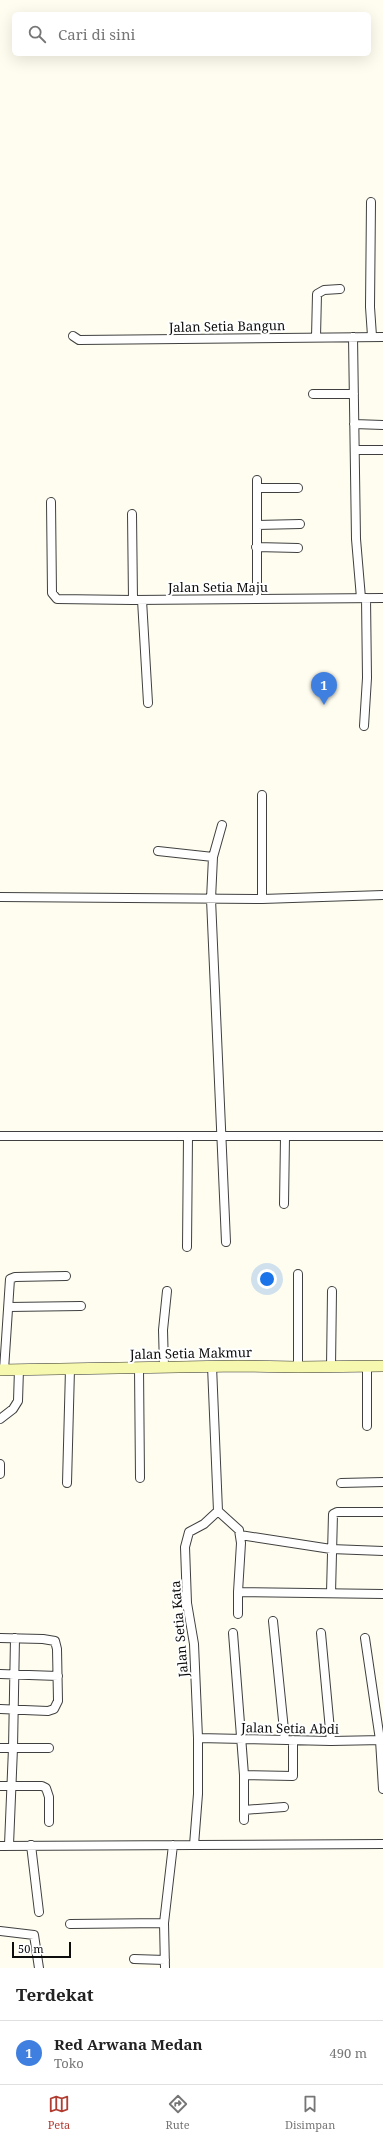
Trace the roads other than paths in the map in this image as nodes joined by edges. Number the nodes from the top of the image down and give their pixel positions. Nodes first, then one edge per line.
1 (371, 202) dead end
2 (340, 289) dead end
3 (73, 336) dead end
4 (372, 336) junction
5 (316, 337) junction
6 (353, 337) junction
7 (383, 337) edge
8 (313, 394) dead end
9 (354, 394) junction
10 (354, 424) junction
11 (383, 425) edge
12 (355, 450) junction
13 (383, 450) edge
14 (298, 488) dead end
15 (50, 502) dead end
16 (132, 514) dead end
17 (300, 524) dead end
18 (257, 525) junction
19 (256, 547) junction
20 (298, 548) dead end
21 (364, 598) junction
22 (383, 598) edge
23 (257, 599) junction
24 (134, 600) junction
25 (142, 600) junction
26 (148, 703) dead end
27 (364, 726) dead end
28 (262, 795) dead end
29 (222, 825) dead end
30 (158, 851) dead end
31 (213, 857) junction
32 (383, 895) edge
33 (0, 897) edge
34 (211, 899) junction
35 (262, 899) junction
36 (0, 1136) edge
37 (222, 1136) junction
38 (383, 1136) edge
39 (188, 1137) junction
40 (285, 1137) junction
41 (284, 1204) dead end
42 (226, 1242) dead end
43 (186, 1247) dead end
44 (298, 1274) dead end
45 (66, 1276) dead end
46 (332, 1290) dead end
47 (167, 1291) dead end
48 (80, 1306) dead end
49 (8, 1307) junction
50 (212, 1366) junction
51 (367, 1366) junction
52 (383, 1366) edge
53 (164, 1367) junction
54 (298, 1367) junction
55 (330, 1367) junction
56 (139, 1368) junction
57 (19, 1369) junction
58 (70, 1369) junction
59 (2, 1370) edge
60 (0, 1418) edge
61 (367, 1426) dead end
62 (0, 1464) edge
63 (0, 1474) edge
64 (140, 1478) dead end
65 (383, 1482) edge
66 (67, 1483) dead end
67 (341, 1483) dead end
68 (218, 1511) junction
69 (383, 1512) edge
70 (240, 1535) junction
71 (331, 1549) junction
72 (383, 1551) edge
73 (238, 1592) junction
74 (331, 1594) junction
75 (383, 1594) edge
76 (238, 1614) dead end
77 (273, 1621) dead end
78 (233, 1634) dead end
79 (321, 1634) dead end
80 (0, 1638) edge
81 (15, 1638) junction
82 (365, 1638) dead end
83 (0, 1674) edge
84 (14, 1675) junction
85 (58, 1676) junction
86 (0, 1709) edge
87 (14, 1710) junction
88 (198, 1738) junction
89 (242, 1739) junction
90 (289, 1740) junction
91 (382, 1740) edge
92 (330, 1741) junction
93 (0, 1748) edge
94 (13, 1748) junction
95 (50, 1748) dead end
96 (244, 1775) junction
97 (0, 1786) edge
98 (12, 1786) junction
99 (383, 1789) edge
100 (284, 1807) dead end
101 (244, 1810) junction
102 (244, 1820) dead end
103 (49, 1822) dead end
104 (383, 1844) edge
105 (31, 1845) junction
106 (173, 1845) junction
107 (194, 1845) junction
108 (0, 1846) edge
109 (9, 1846) junction
110 (39, 1912) dead end
111 (164, 1923) junction
112 (70, 1924) dead end
113 (0, 1931) edge
114 (134, 1959) dead end
115 (165, 1964) edge
116 (38, 1968) edge

1 - 4 street
2 - 5 street
3 - 5 street, Jalan Setia Bangun
4 - 6 street, Jalan Setia Bangun
4 - 7 street, Jalan Setia Bangun
5 - 6 street, Jalan Setia Bangun
6 - 9 street
8 - 9 street
9 - 10 street
10 - 11 street
10 - 12 street
12 - 13 street
12 - 21 street
14 - 18 street
15 - 24 street, Jalan Setia Maju
16 - 24 street
17 - 18 street
18 - 19 street
19 - 20 street
19 - 23 street
21 - 22 street, Jalan Setia Maju
21 - 23 street, Jalan Setia Maju
21 - 27 street
23 - 25 street, Jalan Setia Maju
24 - 25 street, Jalan Setia Maju
25 - 26 street
28 - 35 street
29 - 31 street
30 - 31 street
31 - 34 street
32 - 35 street
33 - 34 street
34 - 35 street
34 - 37 street
36 - 39 street
37 - 39 street
37 - 40 street
37 - 42 street
38 - 40 street
39 - 43 street
40 - 41 street
44 - 54 street
45 - 49 street
46 - 55 street
47 - 53 street
48 - 49 street
49 - 59 street
50 - 53 main road, Jalan Setia Makmur
50 - 54 main road, Jalan Setia Makmur
50 - 68 street
51 - 52 main road, Jalan Setia Makmur
51 - 55 main road, Jalan Setia Makmur
51 - 61 street
53 - 56 main road, Jalan Setia Makmur
54 - 55 main road, Jalan Setia Makmur
56 - 58 main road, Jalan Setia Makmur
56 - 64 street
57 - 58 main road, Jalan Setia Makmur
57 - 59 main road, Jalan Setia Makmur
57 - 60 street
58 - 66 street
62 - 63 street
65 - 67 street
68 - 70 street
68 - 88 street, Jalan Setia Kata
69 - 71 street
70 - 71 street
70 - 73 street
71 - 72 street
71 - 74 street
73 - 74 street
73 - 76 street
74 - 75 street
77 - 90 street
78 - 89 street
79 - 92 street
80 - 81 street
81 - 84 street
81 - 85 street
82 - 91 street
83 - 84 street
84 - 85 street
84 - 87 street
85 - 87 street
86 - 87 street
87 - 94 street
88 - 89 street, Jalan Setia Abdi
88 - 107 street, Jalan Setia Kata
89 - 90 street, Jalan Setia Abdi
89 - 96 street
90 - 92 street, Jalan Setia Abdi
90 - 96 street
91 - 92 street, Jalan Setia Abdi
91 - 99 street
93 - 94 street
94 - 95 street
94 - 98 street
96 - 101 street
97 - 98 street
98 - 103 street
98 - 109 street
100 - 101 street
101 - 102 street
104 - 107 street
105 - 106 street
105 - 109 street
105 - 110 street
106 - 107 street
106 - 111 street
108 - 109 street
111 - 112 street
111 - 115 street
113 - 116 street
114 - 115 street

